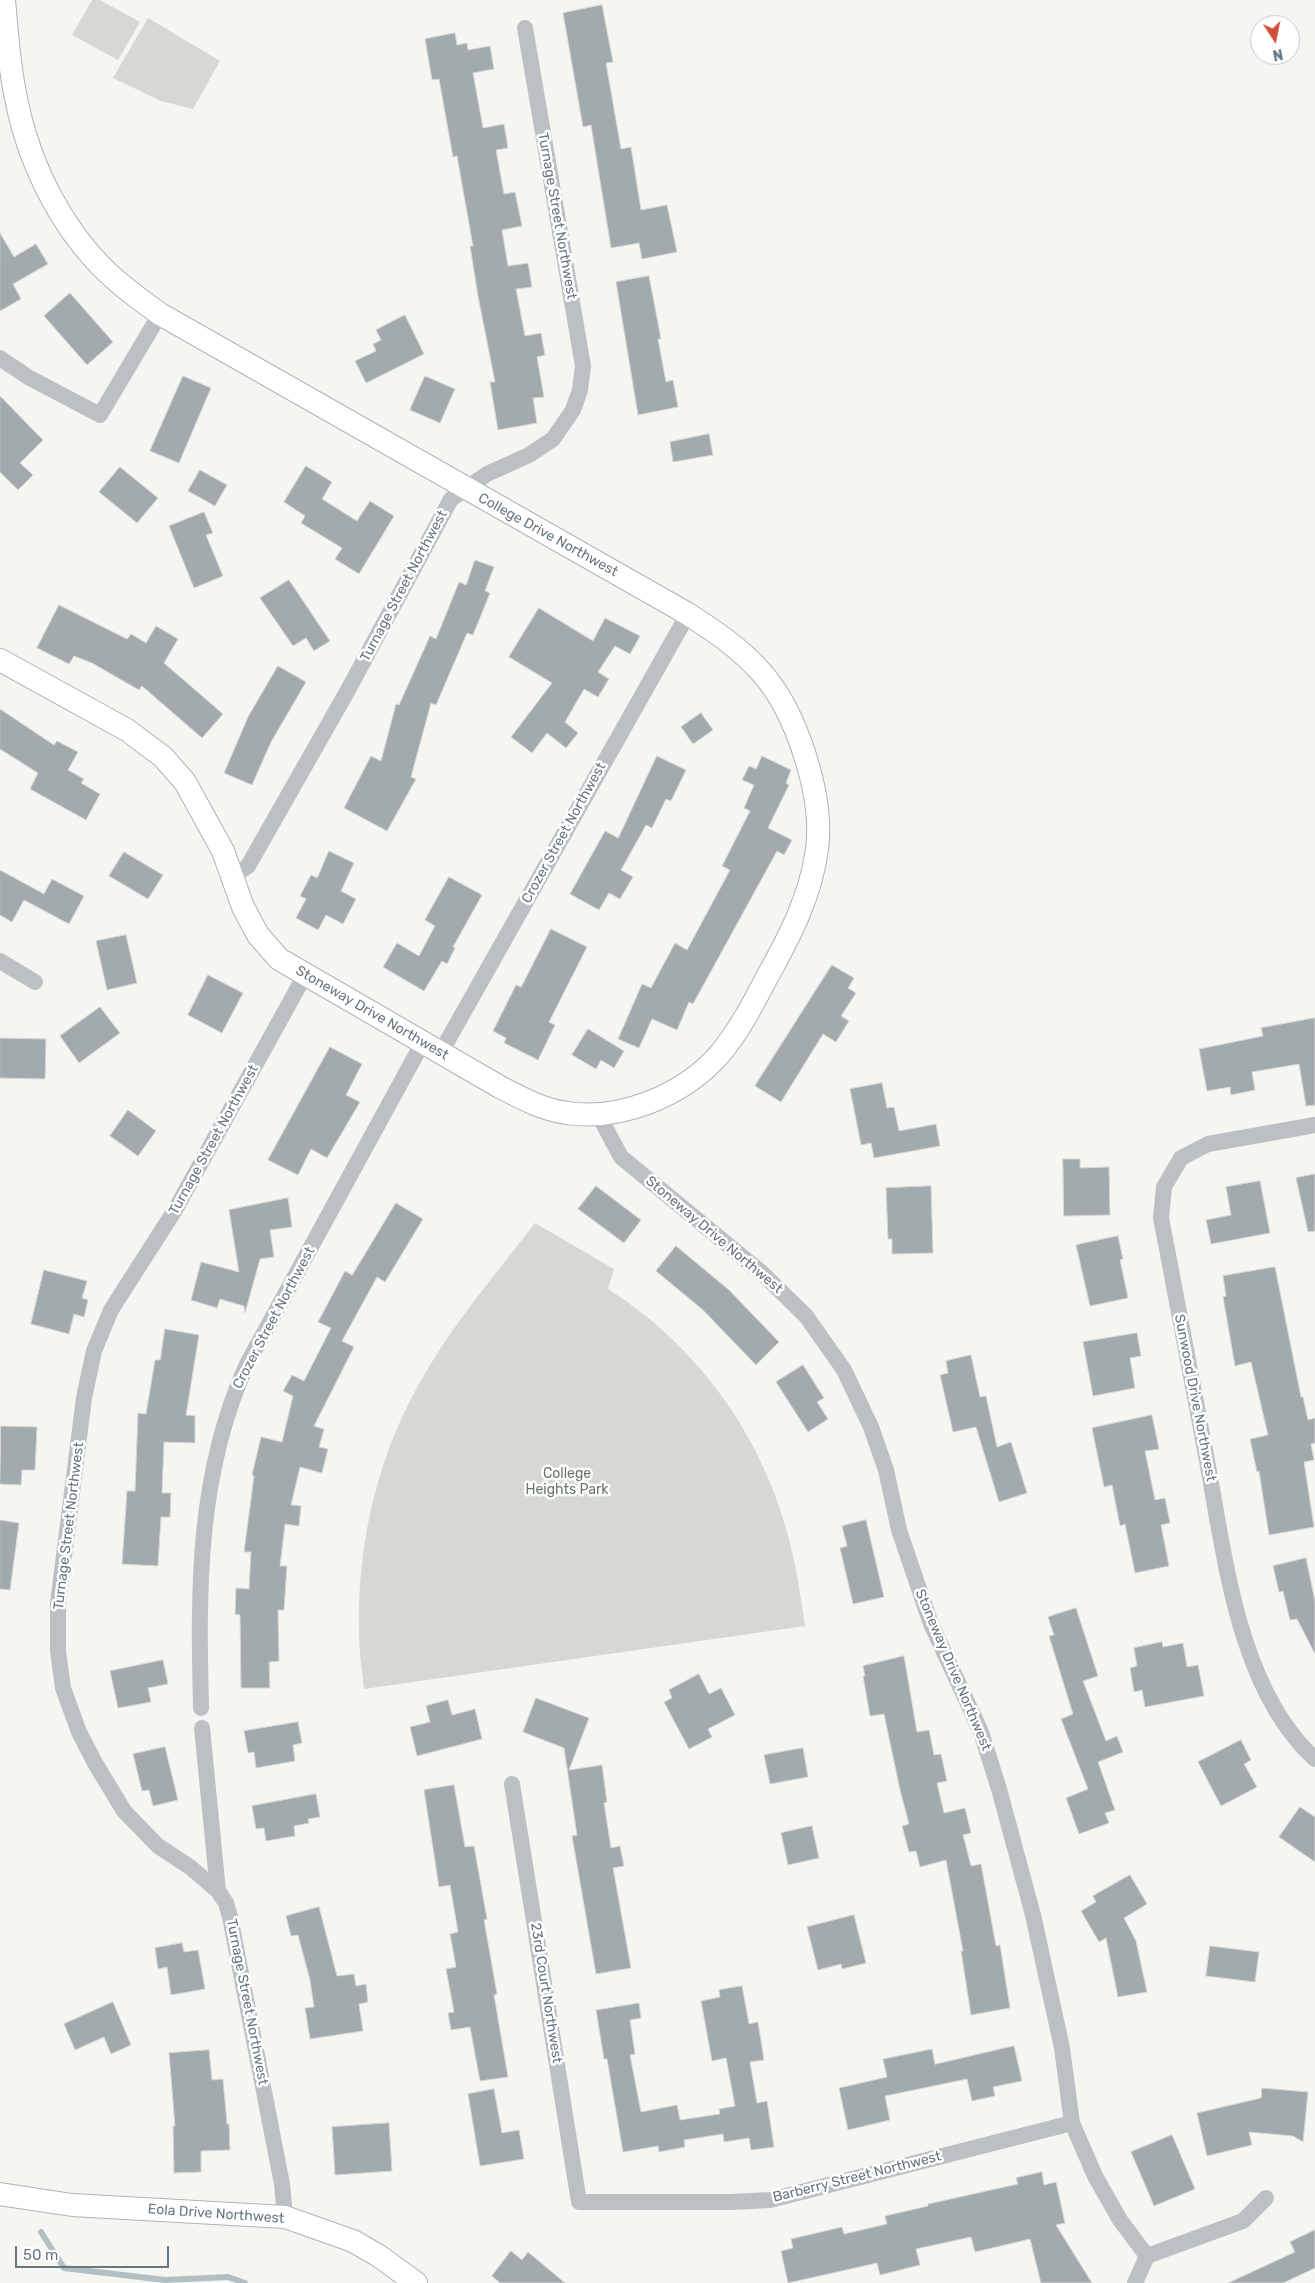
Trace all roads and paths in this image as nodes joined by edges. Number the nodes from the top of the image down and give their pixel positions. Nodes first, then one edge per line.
1 (4, 0) edge
2 (525, 28) dead end
3 (160, 314) junction
4 (0, 358) edge
5 (466, 489) junction
6 (688, 614) junction
7 (0, 660) edge
8 (232, 878) junction
9 (0, 961) edge
10 (305, 975) junction
11 (35, 982) dead end
12 (432, 1047) junction
13 (598, 1114) junction
14 (1315, 1125) edge
15 (201, 1708) dead end
16 (202, 1728) dead end
17 (1315, 1759) edge
18 (512, 1784) dead end
19 (218, 1891) junction
20 (1072, 2123) junction
21 (0, 2194) edge
22 (1266, 2198) dead end
23 (579, 2202) joint
24 (285, 2218) junction
25 (1147, 2256) junction
26 (416, 2283) edge
27 (1135, 2283) edge

1 - 3 street, College Drive Northwest
2 - 5 street, Turnage Street Northwest
3 - 4 street
3 - 5 street, College Drive Northwest
5 - 6 street, College Drive Northwest
5 - 8 street, Turnage Street Northwest
6 - 12 street, Crozer Street Northwest
6 - 13 street, College Drive Northwest
7 - 8 street, Stoneway Drive Northwest
8 - 10 street, Stoneway Drive Northwest
9 - 11 street
10 - 12 street, Stoneway Drive Northwest
10 - 19 street, Turnage Street Northwest
12 - 13 street, Stoneway Drive Northwest
12 - 15 street, Crozer Street Northwest
13 - 20 street, Stoneway Drive Northwest
14 - 17 street, Sunwood Drive Northwest
16 - 19 street
18 - 23 street, 23rd Court Northwest
19 - 24 street, Turnage Street Northwest
20 - 23 street, Barberry Street Northwest
20 - 25 street, Stoneway Drive Northwest
21 - 24 street, Eola Drive Northwest
22 - 25 street
24 - 26 street, Eola Drive Northwest
25 - 27 street

